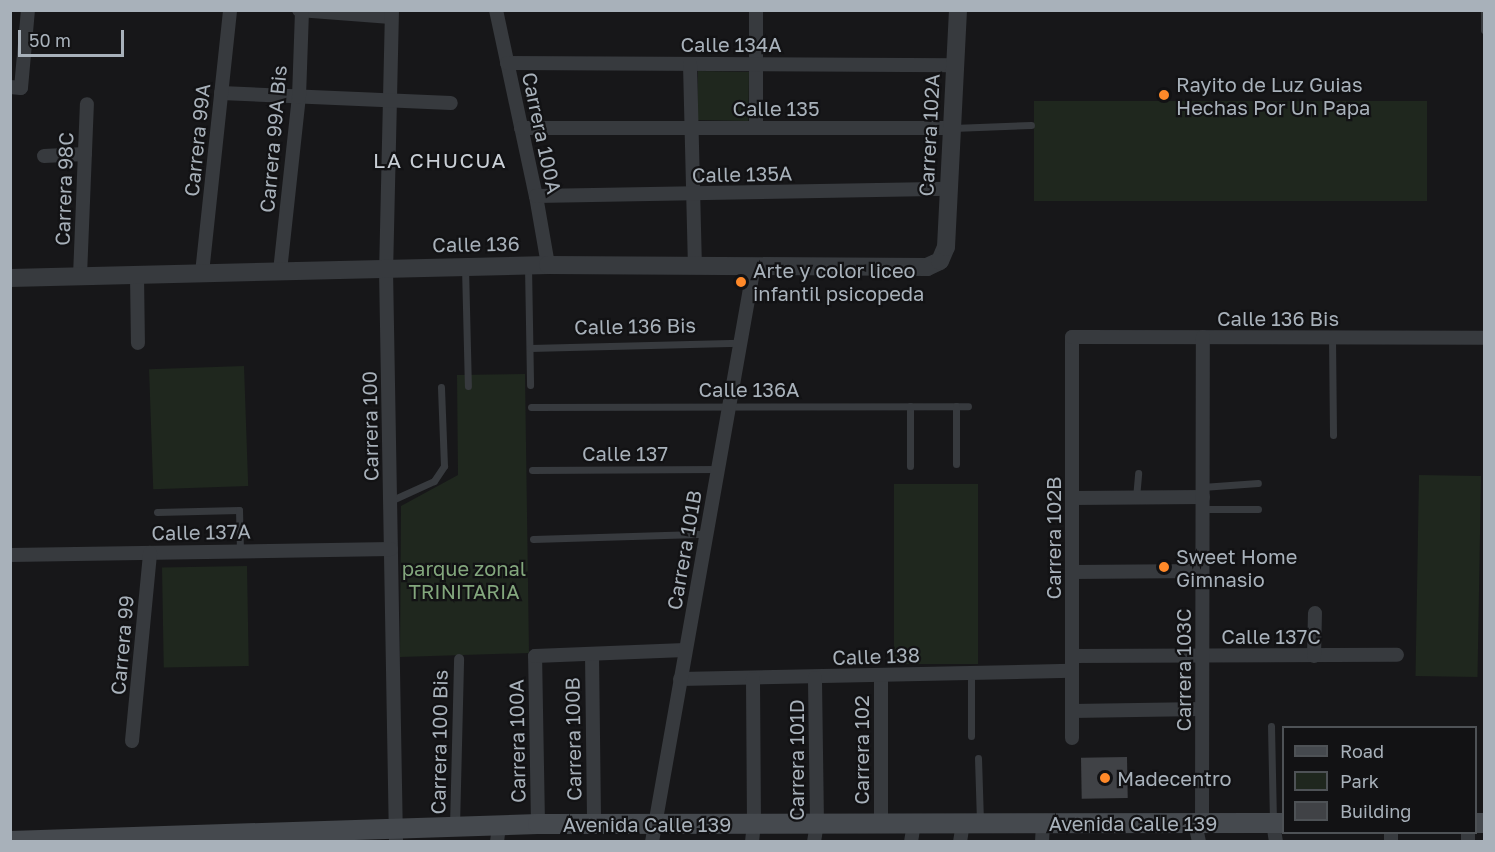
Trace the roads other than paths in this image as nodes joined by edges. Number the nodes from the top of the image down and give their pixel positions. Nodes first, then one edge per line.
1 (28, 10) edge
2 (230, 10) edge
3 (496, 10) edge
4 (756, 10) edge
5 (958, 10) edge
6 (1484, 10) edge
7 (300, 11) edge
8 (392, 14) edge
9 (1485, 30) edge
10 (507, 63) junction
11 (690, 64) junction
12 (756, 64) junction
13 (955, 64) junction
14 (16, 87) edge
15 (221, 93) junction
16 (299, 97) junction
17 (390, 101) junction
18 (451, 103) dead end
19 (87, 104) dead end
20 (1031, 125) dead end
21 (521, 128) junction
22 (692, 128) junction
23 (756, 128) junction
24 (952, 128) junction
25 (85, 154) junction
26 (44, 156) dead end
27 (949, 189) junction
28 (693, 195) junction
29 (536, 196) junction
30 (940, 261) joint
31 (548, 265) junction
32 (528, 266) junction
33 (695, 266) junction
34 (754, 266) junction
35 (465, 267) junction
36 (386, 269) junction
37 (280, 272) junction
38 (202, 273) junction
39 (137, 275) junction
40 (80, 276) junction
41 (10, 278) edge
42 (1072, 337) joint
43 (1203, 337) junction
44 (1332, 338) junction
45 (1485, 338) edge
46 (138, 343) dead end
47 (740, 343) junction
48 (530, 348) junction
49 (530, 385) dead end
50 (468, 386) dead end
51 (441, 387) dead end
52 (729, 405) junction
53 (910, 406) junction
54 (957, 406) junction
55 (968, 406) dead end
56 (531, 407) dead end
57 (1333, 435) dead end
58 (956, 464) dead end
59 (910, 466) dead end
60 (718, 469) junction
61 (532, 470) dead end
62 (1138, 473) dead end
63 (1258, 483) dead end
64 (1202, 497) junction
65 (1072, 498) junction
66 (1136, 498) junction
67 (390, 501) junction
68 (1258, 509) dead end
69 (157, 512) dead end
70 (706, 534) junction
71 (533, 539) dead end
72 (391, 549) junction
73 (240, 551) junction
74 (150, 553) junction
75 (10, 555) edge
76 (1202, 571) junction
77 (1072, 572) junction
78 (1315, 613) dead end
79 (685, 650) junction
80 (592, 654) junction
81 (1397, 655) dead end
82 (1072, 656) junction
83 (1202, 656) junction
84 (1314, 656) junction
85 (459, 659) dead end
86 (1072, 671) junction
87 (971, 674) junction
88 (880, 676) junction
89 (815, 678) junction
90 (680, 679) junction
91 (753, 679) junction
92 (1202, 709) junction
93 (1072, 711) junction
94 (1271, 726) dead end
95 (971, 736) dead end
96 (1072, 738) dead end
97 (132, 741) dead end
98 (978, 758) dead end
99 (538, 824) junction
100 (594, 824) junction
101 (881, 824) junction
102 (455, 827) junction
103 (1199, 829) edge
104 (1277, 829) edge
105 (968, 830) edge
106 (1042, 832) edge
107 (498, 833) edge
108 (653, 833) edge
109 (753, 833) edge
110 (815, 833) edge
111 (912, 833) edge
112 (396, 835) edge
113 (306, 836) edge
114 (123, 839) edge
115 (145, 839) edge
116 (76, 840) edge
117 (10, 841) edge

1 - 14 street
2 - 15 street, Carrera 99A
3 - 10 street, Carrera 100A
4 - 12 street
5 - 13 street, Carrera 102A
6 - 9 lane
7 - 8 street
7 - 16 street, Carrera 99A Bis
8 - 17 street, Carrera 100
10 - 11 street, Calle 134A
10 - 21 street, Carrera 100A
11 - 12 street, Calle 134A
11 - 22 street
12 - 13 street, Calle 134A
12 - 23 street
13 - 24 street, Carrera 102A
15 - 16 street
15 - 38 street, Carrera 99A
16 - 17 street
16 - 37 street, Carrera 99A Bis
17 - 18 street
17 - 36 street, Carrera 100
19 - 25 street, Carrera 98C
20 - 24 lane, Calle 135
21 - 22 street, Calle 135
21 - 29 street, Carrera 100A
22 - 23 street, Calle 135
22 - 28 street
23 - 24 street, Calle 135
24 - 27 street, Carrera 102A
25 - 26 street
25 - 40 street, Carrera 98C
27 - 28 street, Calle 135A
27 - 30 street, Carrera 102A
28 - 29 street, Calle 135A
28 - 33 street
29 - 31 street, Carrera 100A
30 - 34 street, Calle 136
31 - 32 street, Calle 136
31 - 33 street, Calle 136
32 - 35 street, Calle 136
32 - 48 lane
33 - 34 street, Calle 136
34 - 47 street, Carrera 101B
35 - 36 street, Calle 136
35 - 50 lane
36 - 37 street, Calle 136
36 - 67 street, Carrera 100
37 - 38 street, Calle 136
38 - 39 street, Calle 136
39 - 40 street, Calle 136
39 - 46 street
40 - 41 street, Calle 136
42 - 43 street, Calle 136 Bis
42 - 65 street, Carrera 102B
43 - 44 street, Calle 136 Bis
43 - 64 street, Carrera 103C
44 - 45 street, Calle 136 Bis
44 - 57 lane
47 - 48 lane, Calle 136 Bis
47 - 52 street, Carrera 101B
48 - 49 lane
51 - 67 lane
52 - 53 lane, Calle 136A
52 - 56 lane, Calle 136A
52 - 60 street, Carrera 101B
53 - 54 lane, Calle 136A
53 - 59 lane
54 - 55 lane, Calle 136A
54 - 58 lane
60 - 61 lane, Calle 137
60 - 70 street, Carrera 101B
62 - 66 lane
63 - 64 lane
64 - 66 street
64 - 68 lane
64 - 76 street, Carrera 103C
65 - 66 street
65 - 77 street, Carrera 102B
67 - 72 street, Carrera 100
69 - 73 lane
70 - 71 lane
70 - 79 street, Carrera 101B
72 - 73 street, Calle 137A
72 - 112 street, Carrera 100
73 - 74 street, Calle 137A
74 - 75 street, Calle 137A
74 - 97 street, Carrera 99
76 - 77 street
76 - 83 street, Carrera 103C
77 - 82 street, Carrera 102B
78 - 84 street
79 - 80 street
79 - 90 street, Carrera 101B
80 - 99 street, Carrera 100A
80 - 100 street, Carrera 100B
81 - 84 street, Calle 137C
82 - 83 street, Calle 137C
82 - 86 street, Carrera 102B
83 - 84 street, Calle 137C
83 - 92 street, Carrera 103C
85 - 102 street, Carrera 100 Bis
86 - 87 street, Calle 138
86 - 93 street, Carrera 102B
87 - 88 street, Calle 138
87 - 95 lane
88 - 89 street, Calle 138
88 - 101 street, Carrera 102
89 - 91 street, Calle 138
89 - 110 street, Carrera 101D
90 - 91 street, Calle 138
90 - 108 street, Carrera 101B
91 - 109 street
92 - 93 street
92 - 103 street, Carrera 103C
93 - 96 street, Carrera 102B
94 - 104 lane
98 - 105 lane
99 - 100 main road, Avenida Calle 139
99 - 107 main road, Avenida Calle 139
100 - 108 main road, Avenida Calle 139
101 - 110 main road, Avenida Calle 139
101 - 111 main road, Avenida Calle 139
102 - 107 main road, Avenida Calle 139
102 - 112 main road, Avenida Calle 139
103 - 104 main road, Avenida Calle 139
103 - 106 main road, Avenida Calle 139
105 - 106 main road, Avenida Calle 139
105 - 111 main road, Avenida Calle 139
108 - 109 main road, Avenida Calle 139
109 - 110 main road, Avenida Calle 139
112 - 113 main road, Avenida Calle 139
113 - 115 main road, Avenida Calle 139
114 - 115 main road, Avenida Calle 139
114 - 116 main road, Avenida Calle 139
116 - 117 main road, Avenida Calle 139

